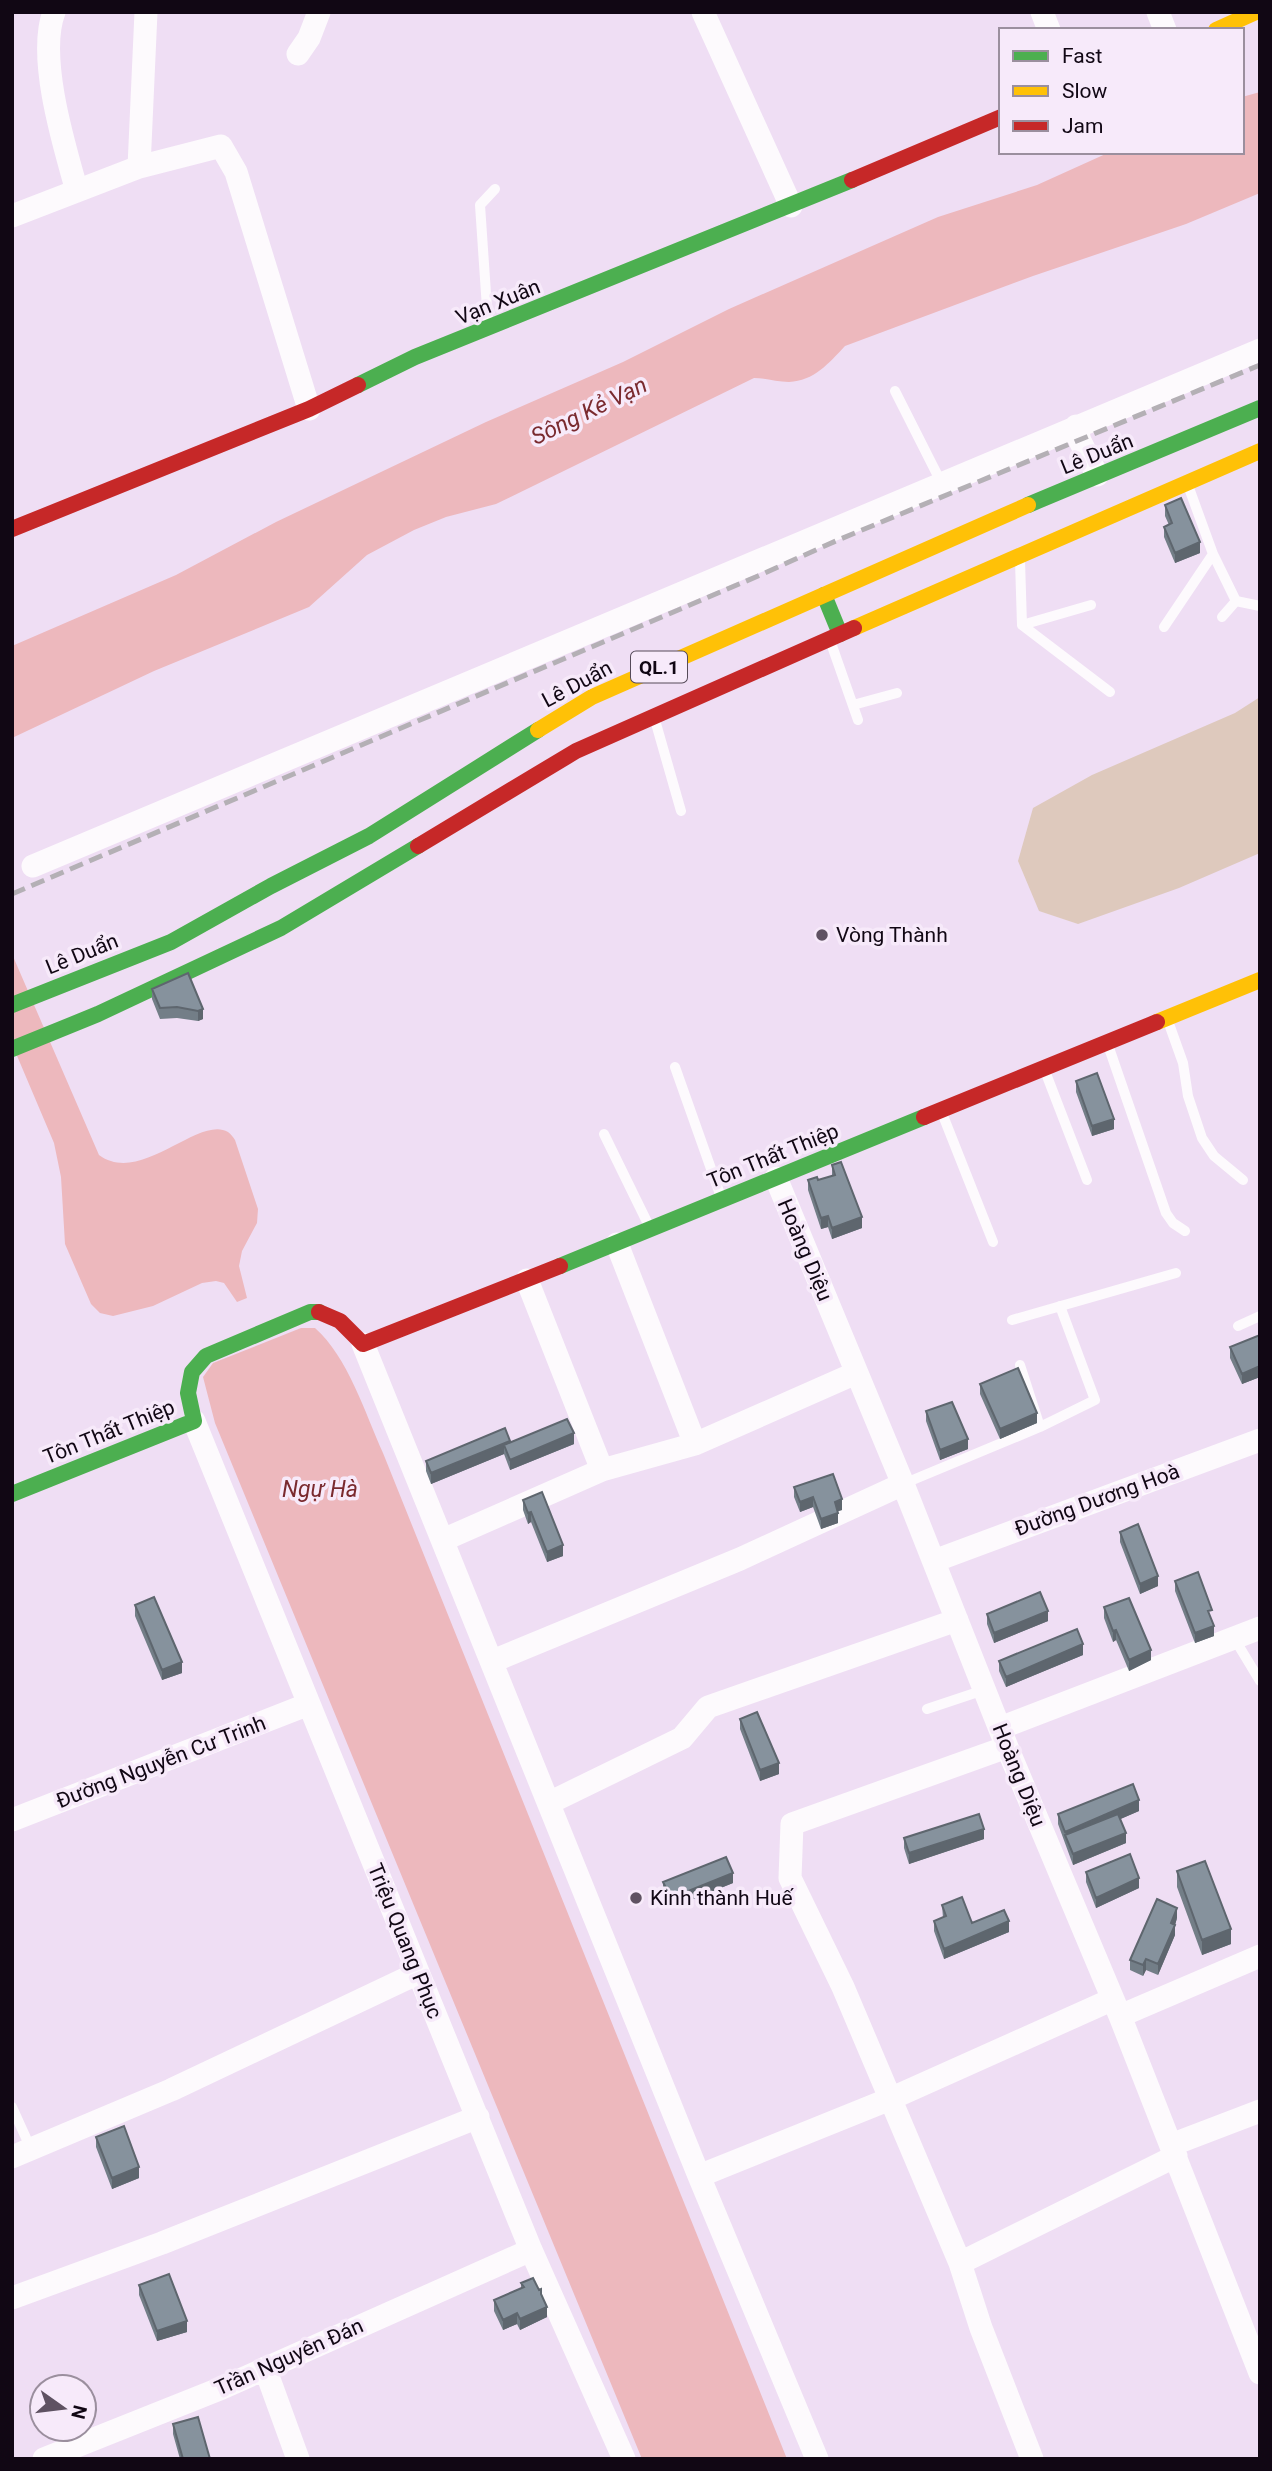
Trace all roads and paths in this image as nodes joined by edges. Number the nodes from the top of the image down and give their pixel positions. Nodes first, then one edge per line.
1 (54, 12) edge
2 (146, 12) edge
3 (319, 12) edge
4 (702, 12) edge
5 (1256, 12) edge
6 (1220, 28) edge
7 (298, 54) dead end
8 (999, 118) edge
9 (139, 167) junction
10 (495, 189) dead end
11 (76, 191) junction
12 (792, 206) junction
13 (12, 216) edge
14 (488, 329) junction
15 (1260, 350) edge
16 (895, 391) dead end
17 (1260, 408) edge
18 (309, 409) junction
19 (1076, 425) junction
20 (1260, 451) edge
21 (1097, 475) junction
22 (1187, 482) junction
23 (942, 484) junction
24 (12, 529) edge
25 (1213, 554) junction
26 (1020, 556) junction
27 (824, 596) junction
28 (1236, 601) junction
29 (1091, 605) dead end
30 (1260, 606) edge
31 (1222, 617) dead end
32 (1022, 625) junction
33 (1164, 627) dead end
34 (835, 637) junction
35 (897, 692) dead end
36 (1110, 692) dead end
37 (853, 705) junction
38 (653, 715) junction
39 (858, 720) dead end
40 (681, 811) dead end
41 (33, 866) dead end
42 (1260, 980) edge
43 (12, 1005) edge
44 (1167, 1018) junction
45 (1107, 1042) junction
46 (12, 1049) edge
47 (675, 1067) dead end
48 (1044, 1068) junction
49 (941, 1111) junction
50 (604, 1134) dead end
51 (776, 1178) junction
52 (1087, 1180) dead end
53 (1243, 1180) dead end
54 (722, 1199) junction
55 (650, 1228) junction
56 (1185, 1231) dead end
57 (993, 1242) dead end
58 (617, 1244) junction
59 (1176, 1273) dead end
60 (527, 1280) junction
61 (1060, 1306) junction
62 (1260, 1316) edge
63 (1012, 1320) dead end
64 (1238, 1326) dead end
65 (363, 1344) junction
66 (1020, 1365) dead end
67 (856, 1373) junction
68 (194, 1420) junction
69 (1040, 1427) junction
70 (1260, 1440) edge
71 (695, 1444) junction
72 (602, 1470) junction
73 (903, 1484) junction
74 (12, 1494) edge
75 (443, 1540) junction
76 (934, 1561) junction
77 (957, 1620) junction
78 (1260, 1628) edge
79 (1234, 1638) junction
80 (493, 1661) junction
81 (1260, 1681) edge
82 (984, 1690) junction
83 (309, 1704) junction
84 (927, 1709) dead end
85 (1003, 1738) junction
86 (549, 1803) junction
87 (12, 1820) edge
88 (1260, 1956) edge
89 (418, 1973) junction
90 (1115, 2008) junction
91 (890, 2099) junction
92 (12, 2107) edge
93 (1260, 2111) edge
94 (478, 2117) junction
95 (1174, 2151) junction
96 (22, 2153) edge
97 (699, 2176) junction
98 (531, 2250) junction
99 (961, 2263) junction
100 (12, 2298) edge
101 (265, 2368) junction
102 (1260, 2373) edge
103 (44, 2459) edge
104 (298, 2459) edge
105 (624, 2459) edge
106 (817, 2459) edge
107 (1032, 2459) edge

1 - 11 street
2 - 9 street
3 - 7 street
4 - 12 street
5 - 6 main road
8 - 12 main road, Vạn Xuân
9 - 11 street
9 - 18 street
10 - 14 lane
11 - 13 street
12 - 14 main road, Vạn Xuân
14 - 18 main road, Vạn Xuân
15 - 19 street
16 - 23 lane
17 - 21 main road, Lê Duẩn / QL.1
18 - 24 main road, Vạn Xuân
19 - 21 street
19 - 23 street
20 - 22 main road, QL.1
21 - 27 main road, Lê Duẩn / QL.1
22 - 25 lane
22 - 26 main road, QL.1
23 - 41 street
25 - 28 lane
25 - 33 lane
26 - 32 lane
26 - 34 main road, QL.1
27 - 34 main road
27 - 43 main road, Lê Duẩn / QL.1
28 - 30 lane
28 - 31 lane
29 - 32 lane
32 - 36 lane
34 - 37 lane
34 - 38 main road, QL.1
35 - 37 lane
37 - 39 lane
38 - 40 lane
38 - 46 main road, QL.1
42 - 44 main road, Tôn Thất Thiệp
44 - 45 main road, Tôn Thất Thiệp
44 - 53 lane
45 - 48 main road, Tôn Thất Thiệp
45 - 56 lane
47 - 54 lane
48 - 49 main road, Tôn Thất Thiệp
48 - 52 lane
49 - 51 main road, Tôn Thất Thiệp
49 - 57 lane
50 - 55 lane
51 - 54 main road, Tôn Thất Thiệp
51 - 67 street, Hoàng Diệu
54 - 55 main road, Tôn Thất Thiệp
55 - 58 main road, Tôn Thất Thiệp
58 - 60 main road, Tôn Thất Thiệp
58 - 71 street
59 - 61 lane
60 - 65 main road, Tôn Thất Thiệp
60 - 72 street
61 - 63 lane
61 - 69 lane
62 - 64 lane
65 - 68 main road, Tôn Thất Thiệp
65 - 75 street
66 - 69 lane
67 - 71 street
67 - 73 street, Hoàng Diệu
68 - 74 main road, Tôn Thất Thiệp
68 - 83 street, Triệu Quang Phục
69 - 73 lane
70 - 76 street, Đường Dương Hoà
71 - 72 street
72 - 75 street
73 - 76 street, Hoàng Diệu
73 - 80 street
75 - 80 street
76 - 77 street, Hoàng Diệu
77 - 82 street, Hoàng Diệu
77 - 86 street
78 - 79 street
79 - 81 lane
79 - 85 street
80 - 86 street
82 - 84 lane
82 - 85 street, Hoàng Diệu
83 - 87 street, Đường Nguyễn Cư Trinh
83 - 89 street, Triệu Quang Phục
85 - 90 street, Hoàng Diệu
85 - 91 street
86 - 97 street
88 - 90 street
89 - 94 street, Triệu Quang Phục
89 - 96 street
90 - 91 street
90 - 95 street, Hoàng Diệu
91 - 97 street
91 - 99 street
92 - 96 lane
93 - 95 street
94 - 98 street, Triệu Quang Phục
94 - 100 street
95 - 99 street
95 - 102 street, Hoàng Diệu
97 - 106 street
98 - 101 street, Trần Nguyên Đán
98 - 105 street, Triệu Quang Phục
99 - 107 street
101 - 103 street, Trần Nguyên Đán
101 - 104 street

